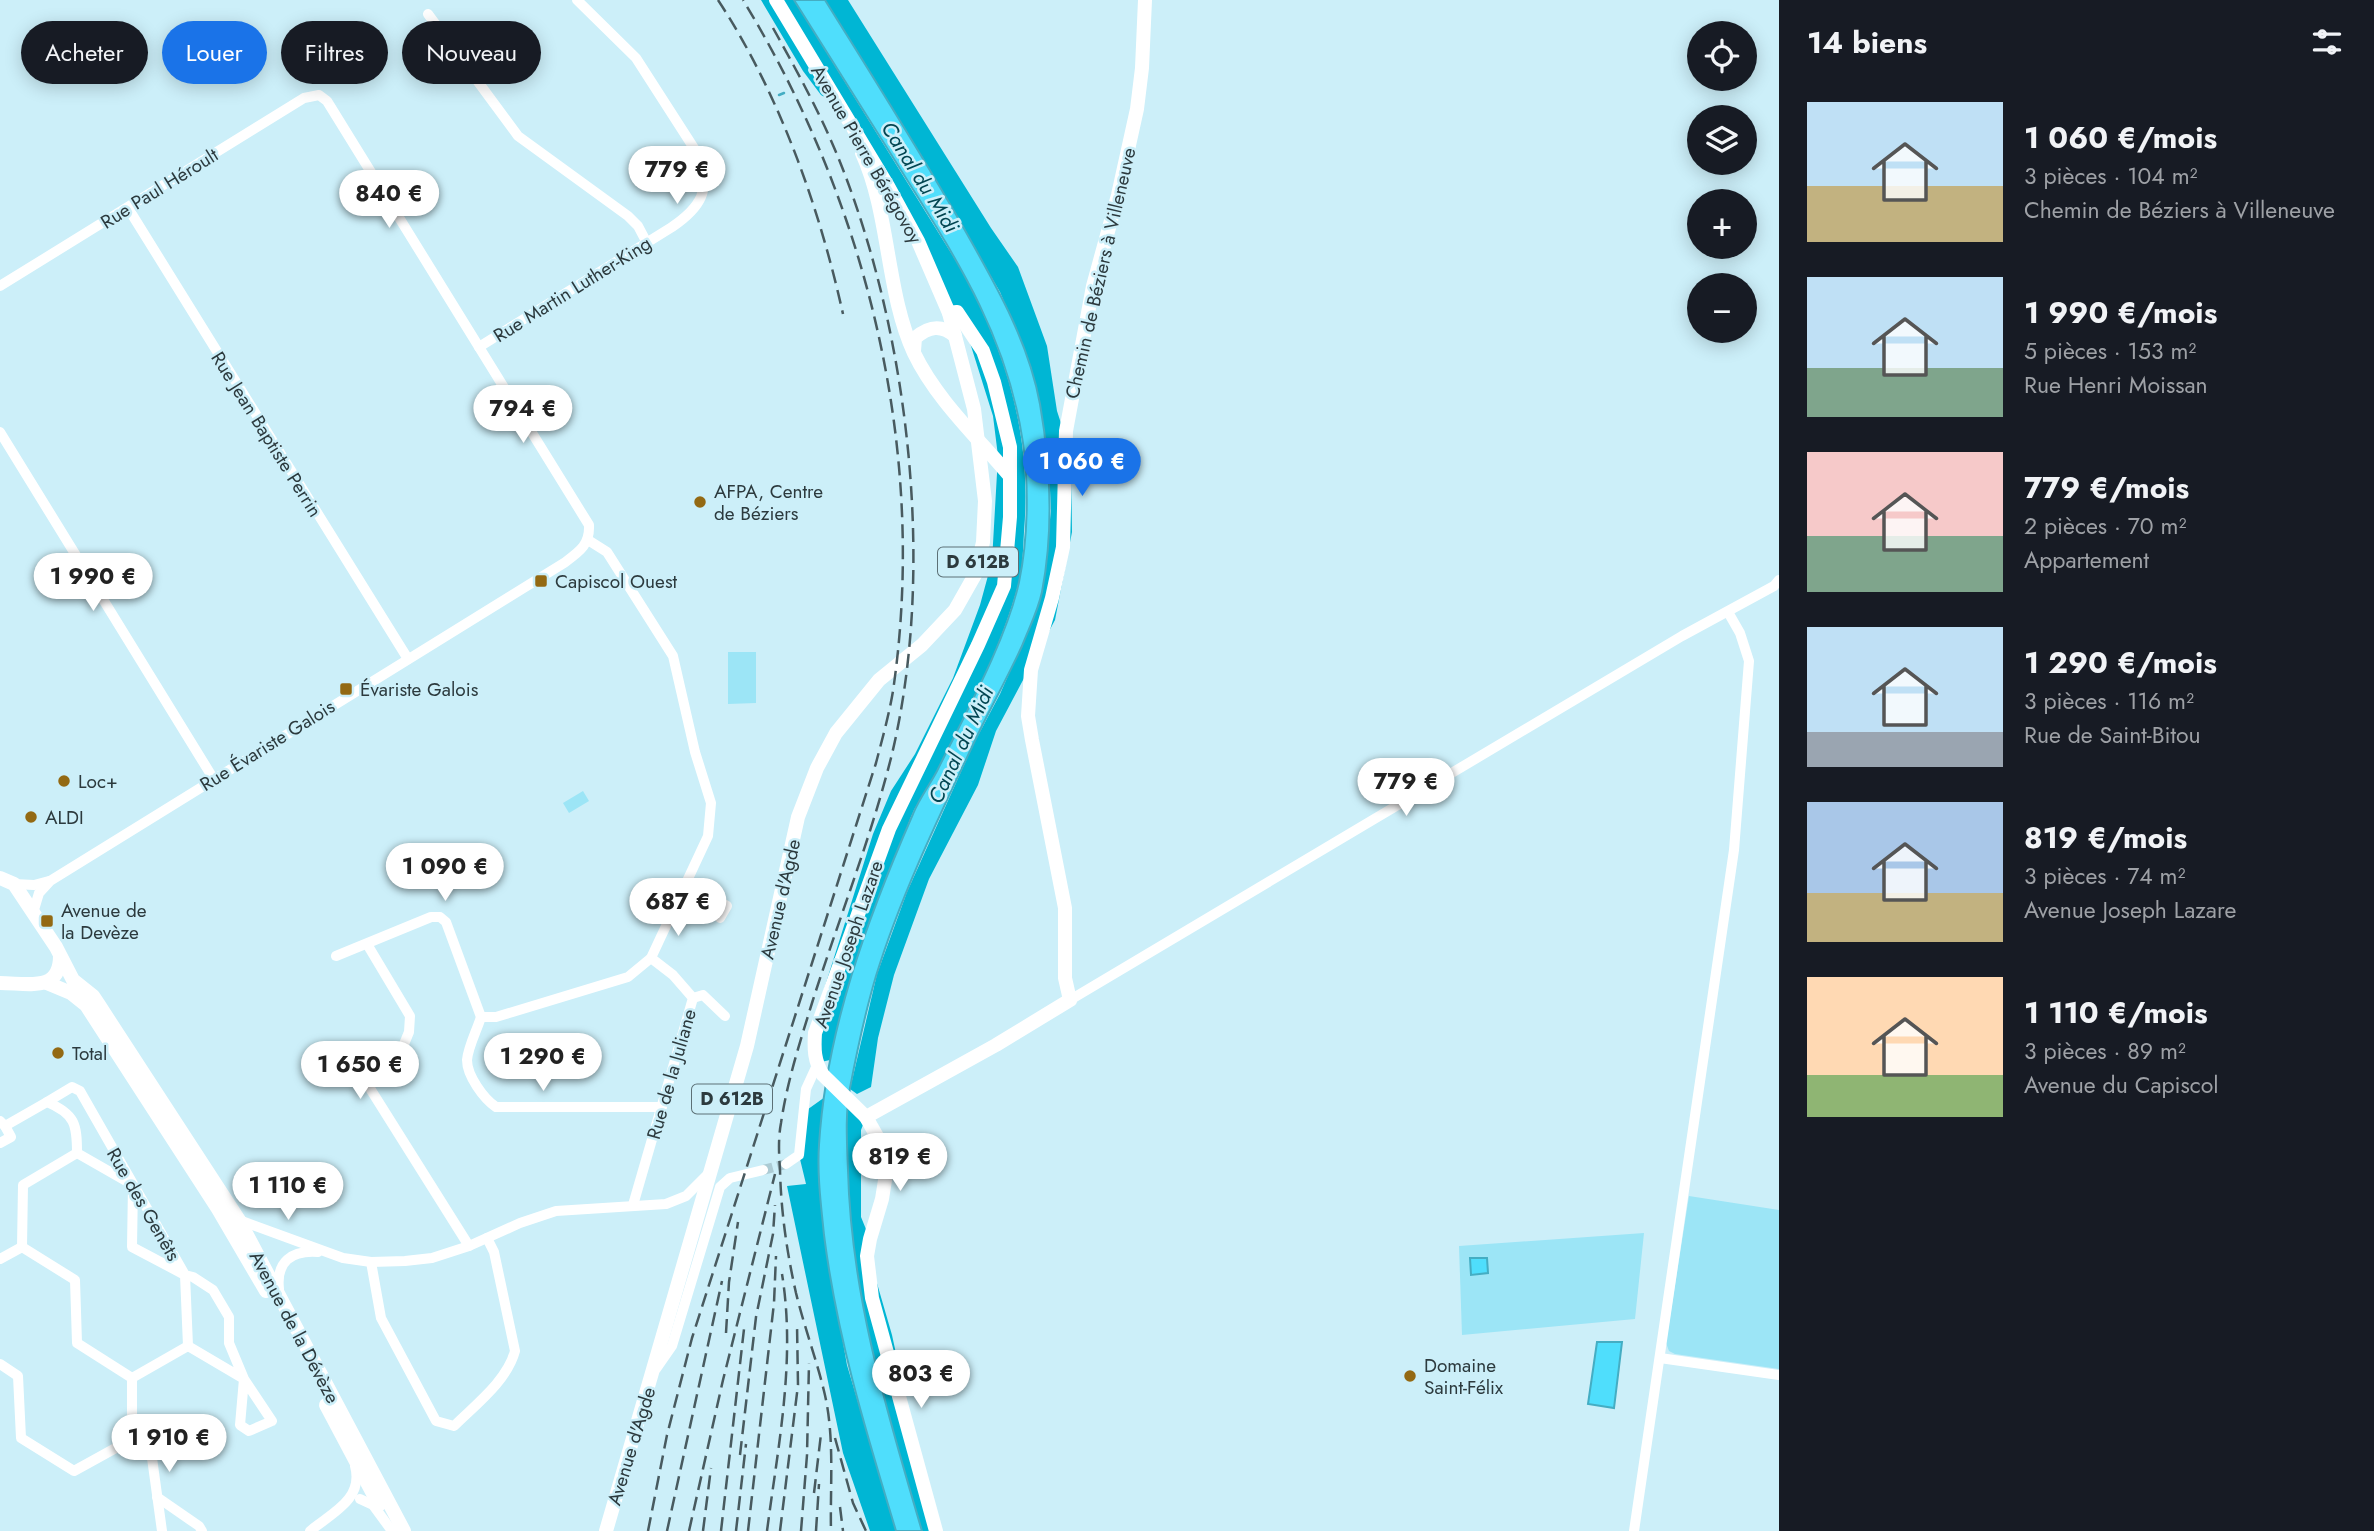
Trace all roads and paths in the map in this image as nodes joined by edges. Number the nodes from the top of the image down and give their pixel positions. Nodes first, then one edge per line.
1 (577, 0) edge
2 (776, 0) edge
3 (1144, 0) edge
4 (428, 15) dead end
5 (843, 109) junction
6 (128, 208) junction
7 (647, 243) junction
8 (0, 286) edge
9 (949, 313) junction
10 (955, 336) junction
11 (479, 346) junction
12 (914, 353) junction
13 (0, 432) edge
14 (1009, 475) junction
15 (588, 541) junction
16 (1779, 580) edge
17 (1728, 612) junction
18 (408, 659) junction
19 (213, 778) junction
20 (4, 879) edge
21 (50, 881) junction
22 (687, 884) junction
23 (33, 913) junction
24 (720, 918) dead end
25 (368, 944) junction
26 (60, 956) junction
27 (336, 956) dead end
28 (651, 958) junction
29 (0, 983) edge
30 (47, 983) junction
31 (693, 998) junction
32 (1070, 1000) junction
33 (725, 1016) dead end
34 (481, 1017) junction
35 (820, 1070) junction
36 (47, 1102) junction
37 (662, 1107) junction
38 (862, 1113) junction
39 (3, 1123) edge
40 (0, 1143) edge
41 (77, 1153) junction
42 (786, 1164) dead end
43 (712, 1170) junction
44 (763, 1170) tunnel mouth
45 (133, 1185) junction
46 (633, 1205) junction
47 (218, 1209) junction
48 (239, 1220) junction
49 (275, 1234) junction
50 (487, 1238) junction
51 (469, 1246) junction
52 (22, 1247) junction
53 (328, 1254) junction
54 (0, 1259) edge
55 (286, 1259) junction
56 (371, 1262) junction
57 (185, 1275) junction
58 (273, 1275) junction
59 (188, 1346) junction
60 (1660, 1359) junction
61 (0, 1364) edge
62 (653, 1372) junction
63 (1779, 1375) edge
64 (132, 1378) junction
65 (244, 1379) junction
66 (346, 1423) junction
67 (132, 1439) junction
68 (363, 1491) junction
69 (157, 1497) junction
70 (162, 1531) edge
71 (202, 1531) edge
72 (310, 1531) edge
73 (393, 1531) edge
74 (403, 1531) edge
75 (606, 1531) edge
76 (936, 1531) edge
77 (1634, 1531) edge

1 - 7 street, Rue Martin Luther-King
2 - 5 main road, Avenue Pierre Bérégovoy / D 612B
3 - 32 main road, Chemin de Béziers à Villeneuve
4 - 7 street
5 - 9 main road, Avenue Pierre Bérégovoy / D 612B
5 - 12 main road
6 - 8 street, Rue Paul Héroult
6 - 11 street, Rue Paul Héroult
6 - 18 street, Rue Jean Baptiste Perrin
7 - 11 street, Rue Martin Luther-King
9 - 10 main road, Avenue d'Agde / D 612B
9 - 14 main road, Avenue Joseph Lazare
10 - 12 main road
10 - 43 main road, Avenue d'Agde / D 612B
11 - 15 street
12 - 14 main road
13 - 19 street
14 - 35 main road, Avenue Joseph Lazare
15 - 18 street, Rue Évariste Galois
15 - 22 street
16 - 17 street
17 - 32 street
17 - 60 street
18 - 19 street, Rue Évariste Galois
19 - 21 street, Rue Évariste Galois
20 - 21 street, Rue Évariste Galois
20 - 23 main road, Avenue de la Dévèze
21 - 23 street, Rue Évariste Galois
22 - 24 street
22 - 28 street
23 - 26 main road, Avenue de la Dévèze
25 - 27 street
25 - 34 street
25 - 51 street
26 - 30 main road
26 - 48 main road, Avenue de la Dévèze
28 - 31 street, Rue de la Juliane
28 - 34 street
29 - 30 main road
30 - 47 main road, Avenue de la Dévèze
31 - 33 street
31 - 37 street, Rue de la Juliane
32 - 38 main road
34 - 37 street
35 - 38 main road
35 - 42 street
36 - 39 street
36 - 41 street
36 - 45 street, Rue des Genêts
37 - 46 street, Rue de la Juliane
38 - 76 main road
39 - 40 street
41 - 45 street
41 - 52 street
43 - 46 street
43 - 62 main road, Avenue d'Agde / D 612B
44 - 62 street
45 - 57 street, Rue des Genêts
45 - 57 street
46 - 50 street
47 - 58 street
47 - 68 main road, Avenue de la Dévèze
48 - 49 street
48 - 58 main road, Avenue de la Dévèze
49 - 53 street
49 - 55 street
50 - 51 street
50 - 56 street
51 - 56 street
52 - 54 street
52 - 64 street
53 - 55 street
53 - 56 street
55 - 58 street
57 - 59 street
57 - 65 street, Rue des Genêts
58 - 66 main road, Avenue de la Dévèze
59 - 64 street
59 - 65 street
60 - 63 street
60 - 77 street
61 - 67 street
62 - 75 main road, Avenue d'Agde / D 612B
64 - 67 street
65 - 65 street
66 - 68 street
66 - 74 main road, Avenue de la Dévèze
67 - 69 street
68 - 72 street
68 - 73 main road, Avenue de la Dévèze
68 - 74 street
69 - 70 street
69 - 71 street

